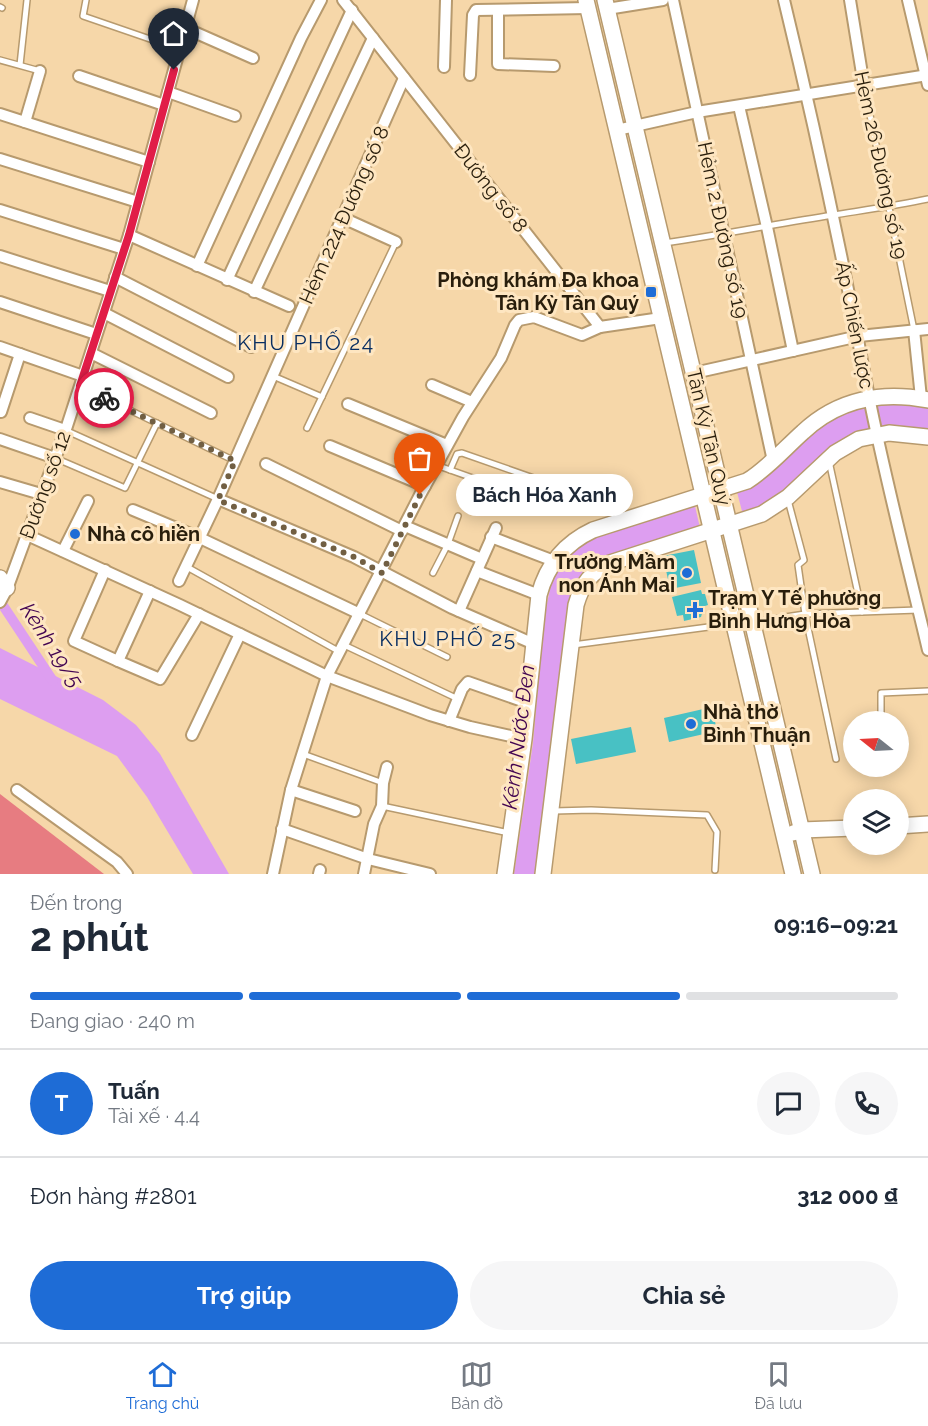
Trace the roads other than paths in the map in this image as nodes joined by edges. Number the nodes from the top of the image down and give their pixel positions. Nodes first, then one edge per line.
1 (27, 0) edge
2 (86, 0) edge
3 (193, 0) edge
4 (321, 0) edge
5 (344, 0) edge
6 (446, 0) edge
7 (663, 0) edge
8 (673, 0) edge
9 (784, 0) edge
10 (850, 0) edge
11 (908, 0) edge
12 (648, 1) edge
13 (587, 4) edge
14 (606, 4) edge
15 (351, 10) junction
16 (498, 10) junction
17 (185, 28) junction
18 (373, 38) junction
19 (179, 49) junction
20 (253, 58) dead end
21 (0, 60) edge
22 (20, 65) junction
23 (554, 66) dead end
24 (444, 67) dead end
25 (40, 71) joint
26 (470, 75) dead end
27 (79, 76) dead end
28 (405, 78) junction
29 (927, 78) edge
30 (864, 86) junction
31 (168, 92) junction
32 (808, 95) junction
33 (164, 105) junction
34 (739, 106) junction
35 (697, 112) junction
36 (0, 114) edge
37 (235, 116) dead end
38 (25, 122) junction
39 (635, 126) junction
40 (617, 130) junction
41 (0, 159) edge
42 (149, 162) junction
43 (928, 199) edge
44 (138, 202) junction
45 (890, 207) junction
46 (0, 210) edge
47 (833, 215) junction
48 (343, 218) junction
49 (767, 227) junction
50 (129, 235) junction
51 (724, 235) junction
52 (396, 242) joint
53 (663, 243) junction
54 (124, 249) junction
55 (0, 256) edge
56 (197, 266) junction
57 (115, 277) junction
58 (227, 280) junction
59 (110, 291) junction
60 (254, 292) junction
61 (0, 302) edge
62 (289, 306) dead end
63 (104, 313) junction
64 (661, 318) junction
65 (600, 327) junction
66 (928, 329) edge
67 (914, 330) junction
68 (96, 334) junction
69 (859, 336) junction
70 (0, 347) edge
71 (251, 347) dead end
72 (793, 351) junction
73 (91, 352) junction
74 (20, 354) junction
75 (752, 361) junction
76 (694, 373) junction
77 (924, 375) edge
78 (273, 376) junction
79 (228, 377) dead end
80 (81, 381) junction
81 (432, 385) dead end
82 (3, 395) edge
83 (322, 397) junction
84 (925, 399) edge
85 (870, 401) junction
86 (472, 402) junction
87 (348, 404) dead end
88 (2, 412) dead end
89 (211, 413) dead end
90 (30, 418) dead end
91 (157, 423) junction
92 (307, 428) dead end
93 (65, 430) junction
94 (877, 431) junction
95 (928, 437) edge
96 (0, 439) edge
97 (447, 445) junction
98 (330, 446) dead end
99 (55, 458) junction
100 (828, 458) junction
101 (773, 460) junction
102 (235, 461) junction
103 (136, 462) junction
104 (266, 464) dead end
105 (436, 465) junction
106 (450, 470) junction
107 (0, 482) edge
108 (545, 482) dead end
109 (425, 486) junction
110 (721, 489) junction
111 (41, 494) junction
112 (704, 495) junction
113 (788, 497) junction
114 (532, 499) dead end
115 (218, 500) junction
116 (88, 501) dead end
117 (133, 510) dead end
118 (458, 516) dead end
119 (730, 525) junction
120 (404, 529) junction
121 (712, 531) junction
122 (27, 535) junction
123 (200, 538) junction
124 (448, 544) junction
125 (63, 551) junction
126 (482, 559) junction
127 (554, 561) junction
128 (186, 567) junction
129 (105, 570) junction
130 (477, 571) junction
131 (382, 573) junction
132 (434, 573) dead end
133 (179, 581) dead end
134 (5, 585) edge
135 (150, 591) junction
136 (539, 595) junction
137 (0, 602) edge
138 (918, 610) junction
139 (459, 611) junction
140 (862, 612) junction
141 (199, 614) junction
142 (360, 614) junction
143 (805, 614) junction
144 (753, 622) junction
145 (734, 624) junction
146 (240, 634) junction
147 (534, 644) junction
148 (572, 645) junction
149 (342, 648) junction
150 (928, 650) edge
151 (447, 657) dead end
152 (118, 661) junction
153 (327, 676) junction
154 (928, 691) edge
155 (458, 699) junction
156 (528, 704) junction
157 (881, 711) edge
158 (449, 720) junction
159 (192, 735) dead end
160 (524, 739) junction
161 (302, 754) junction
162 (836, 759) dead end
163 (387, 767) dead end
164 (383, 783) junction
165 (16, 790) dead end
166 (291, 790) junction
167 (382, 806) junction
168 (355, 811) dead end
169 (552, 812) junction
170 (928, 824) edge
171 (909, 825) edge
172 (843, 828) edge
173 (282, 829) junction
174 (802, 830) junction
175 (511, 833) junction
176 (784, 835) junction
177 (368, 859) junction
178 (715, 870) dead end
179 (406, 872) edge
180 (127, 874) edge
181 (273, 874) edge
182 (364, 874) edge
183 (430, 874) edge
184 (505, 874) edge
185 (543, 874) edge
186 (793, 874) edge
187 (812, 874) edge

1 - 22 lane
2 - 19 lane
3 - 17 street, Đường số 12
4 - 56 street
5 - 15 street, Đường số 8
6 - 24 street
7 - 12 street
8 - 35 street, Hẻm 2 Đường số 19
9 - 32 street, Ấp Chiến lược
10 - 30 street, Hẻm 26 Đường số 19
11 - 29 street
12 - 14 street
13 - 16 street
13 - 40 main road, Tân Kỳ Tân Quý
14 - 39 main road, Tân Kỳ Tân Quý
15 - 18 street, Đường số 8
15 - 58 street
16 - 23 street
16 - 26 street
17 - 19 street, Đường số 12
17 - 20 street
18 - 28 street, Đường số 8
18 - 60 street
19 - 31 street, Đường số 12
21 - 22 lane
22 - 25 lane
25 - 38 street
27 - 33 street
28 - 48 street, Hẻm 224 Đường số 8
28 - 65 street, Đường số 8
29 - 30 street
30 - 32 street
30 - 45 lane, Hẻm 26 Đường số 19
31 - 33 street, Đường số 12
31 - 37 street
32 - 34 street
32 - 47 street, Ấp Chiến lược
33 - 42 street, Đường số 12
34 - 35 street
34 - 49 street
35 - 39 street
35 - 51 street, Hẻm 2 Đường số 19
36 - 38 street
38 - 42 street
39 - 40 street
39 - 53 main road, Tân Kỳ Tân Quý
40 - 64 main road, Tân Kỳ Tân Quý
41 - 44 street
42 - 44 street, Đường số 12
43 - 45 lane
44 - 50 street, Đường số 12
45 - 47 lane
45 - 67 lane, Hẻm 26 Đường số 19
46 - 54 street
47 - 49 lane
47 - 69 street, Ấp Chiến lược
48 - 52 street
48 - 78 street, Hẻm 224 Đường số 8
49 - 51 lane
49 - 72 street
50 - 54 street, Đường số 12
50 - 56 street
51 - 53 lane
51 - 75 street, Hẻm 2 Đường số 19
52 - 83 lane
53 - 76 main road, Tân Kỳ Tân Quý
54 - 57 street, Đường số 12
55 - 59 street
56 - 58 street
57 - 59 street, Đường số 12
57 - 71 street
58 - 60 street
59 - 63 street, Đường số 12
60 - 62 street
61 - 68 street
63 - 68 street, Đường số 12
63 - 79 street
64 - 65 street
64 - 112 main road, Tân Kỳ Tân Quý
65 - 86 street
66 - 67 street
67 - 69 street
67 - 77 street
68 - 73 street, Đường số 12
69 - 72 street
69 - 85 street, Ấp Chiến lược
70 - 74 street
72 - 75 street
73 - 80 street, Đường số 12
73 - 89 street
74 - 80 street
74 - 82 street
75 - 76 street
75 - 101 street, Hẻm 2 Đường số 19
76 - 110 main road, Tân Kỳ Tân Quý
77 - 84 street
78 - 83 lane
78 - 102 street, Hẻm 224 Đường số 8
80 - 91 lane
80 - 93 street, Đường số 12
81 - 86 street
82 - 88 street
83 - 92 lane
84 - 85 main road
85 - 94 street, Ấp Chiến lược
85 - 101 main road
86 - 97 street
87 - 97 street
90 - 93 street
91 - 102 lane
91 - 103 lane
93 - 99 street, Đường số 12
93 - 103 lane
94 - 95 main road
94 - 100 main road
94 - 138 street, Ấp Chiến lược
96 - 99 street
97 - 105 street
98 - 109 street
99 - 103 lane
99 - 111 street, Đường số 12
100 - 113 main road
100 - 140 lane
101 - 110 main road
102 - 115 street, Hẻm 224 Đường số 8
103 - 115 lane
104 - 120 street
105 - 106 lane
105 - 109 street
106 - 108 lane
106 - 114 lane
107 - 111 street
109 - 120 street
110 - 112 main road
110 - 119 main road, Tân Kỳ Tân Quý
111 - 122 street, Đường số 12
112 - 121 main road, Tân Kỳ Tân Quý
112 - 127 main road
113 - 119 main road
113 - 143 lane
115 - 123 street, Hẻm 224 Đường số 8
115 - 131 street
116 - 125 street
117 - 123 street
118 - 124 lane
119 - 121 main road
119 - 144 main road, Tân Kỳ Tân Quý
120 - 124 street
120 - 131 street
121 - 145 main road, Tân Kỳ Tân Quý
121 - 148 main road
122 - 125 street
122 - 134 street, Đường số 12
123 - 128 street, Hẻm 224 Đường số 8
123 - 142 street
124 - 126 street
124 - 132 lane
125 - 129 street
126 - 127 street
126 - 130 street
127 - 136 main road
128 - 133 street, Hẻm 224 Đường số 8
128 - 149 lane
129 - 135 street
129 - 152 street
130 - 136 street
130 - 139 street
131 - 139 street
131 - 142 street
134 - 137 street, Đường số 12
135 - 141 street
135 - 152 street
136 - 147 main road
138 - 140 lane
138 - 150 street, Ấp Chiến lược
139 - 147 street
140 - 143 lane
141 - 146 street
141 - 152 street
142 - 149 street
142 - 151 lane
143 - 144 lane
143 - 162 lane
144 - 174 main road, Tân Kỳ Tân Quý
145 - 148 lane
145 - 176 main road, Tân Kỳ Tân Quý
146 - 153 street
146 - 159 street
147 - 156 main road
148 - 169 main road
149 - 153 street
149 - 155 lane
153 - 158 street
153 - 161 street
154 - 157 lane
155 - 156 street
155 - 158 street
156 - 160 main road
158 - 160 street
160 - 175 main road
161 - 164 lane
161 - 166 street
163 - 164 street
164 - 167 street
165 - 180 street
166 - 168 street
166 - 173 street
167 - 175 lane
167 - 177 street
169 - 178 lane
169 - 185 main road
170 - 171 main road
172 - 174 main road
173 - 177 street
173 - 181 street
174 - 176 main road
174 - 187 main road, Tân Kỳ Tân Quý
175 - 184 main road
176 - 186 main road, Tân Kỳ Tân Quý
177 - 179 street
177 - 182 street
179 - 183 street

